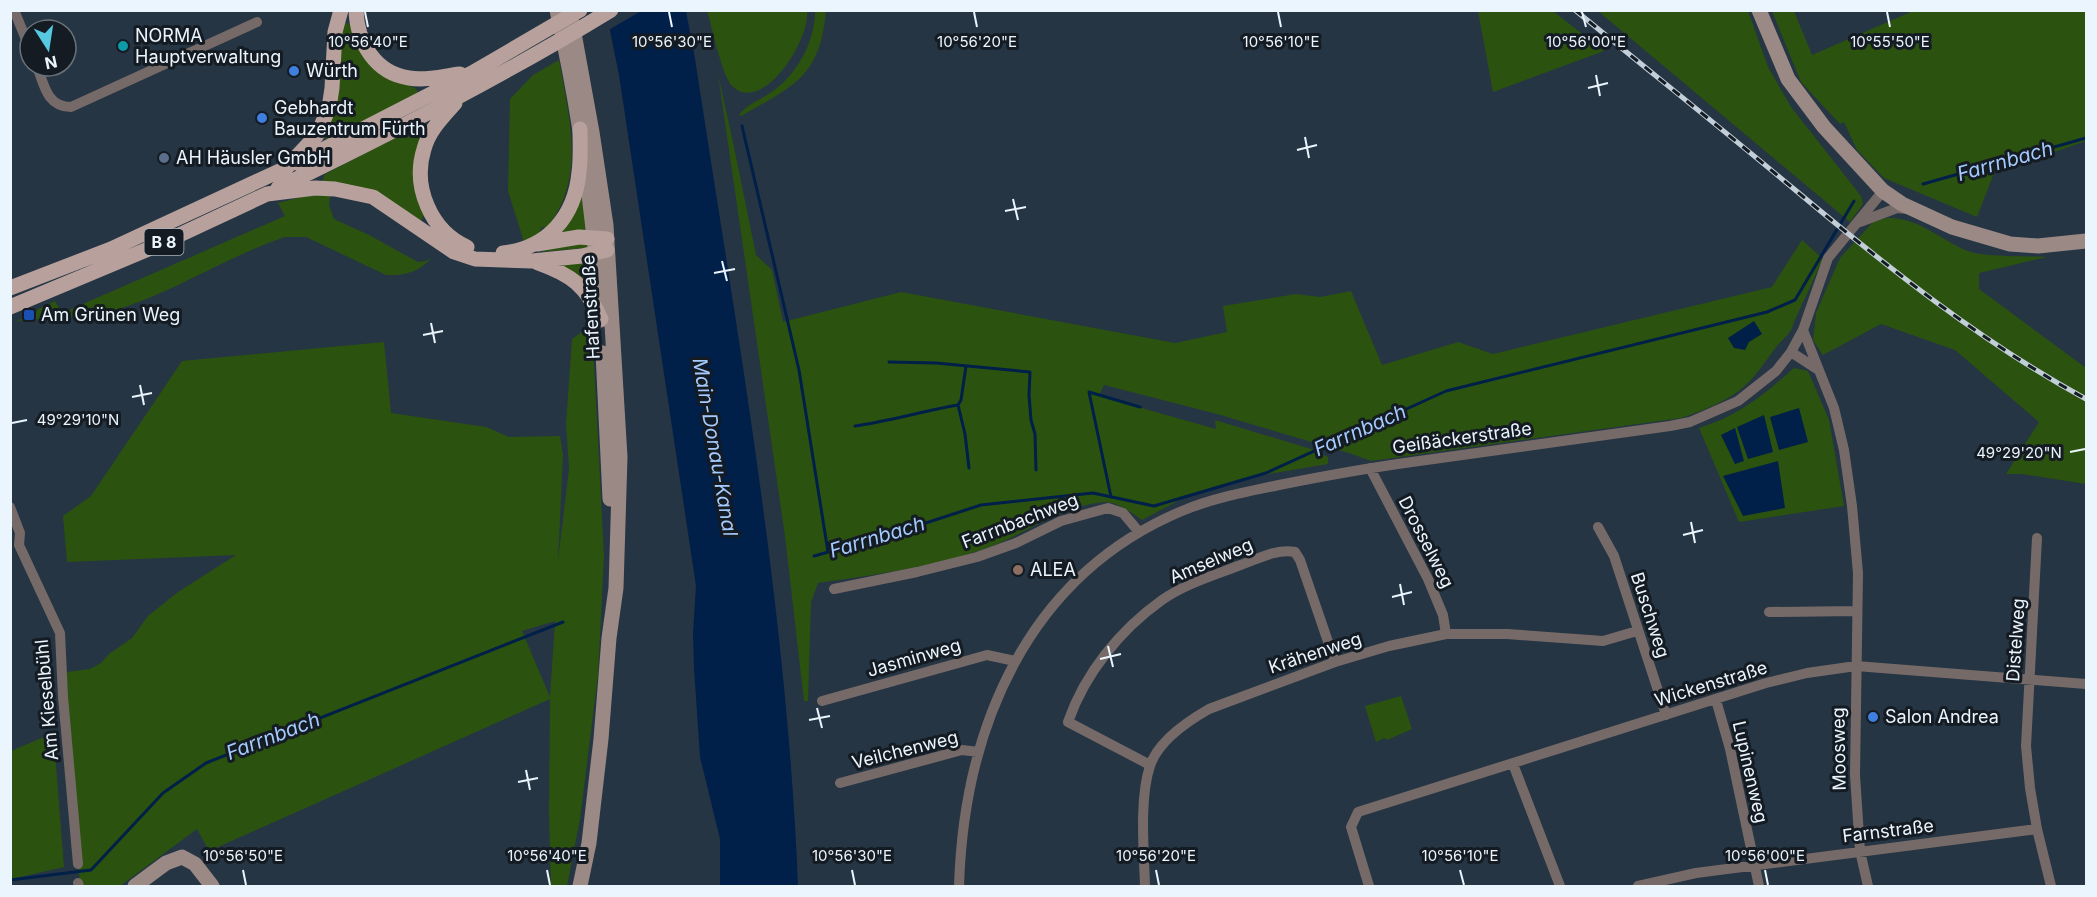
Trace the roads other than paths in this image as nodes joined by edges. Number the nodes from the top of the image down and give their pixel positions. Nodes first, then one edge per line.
1 (341, 10) edge
2 (356, 10) edge
3 (557, 10) edge
4 (570, 10) edge
5 (580, 10) edge
6 (611, 10) edge
7 (1759, 10) edge
8 (257, 22) dead end
9 (472, 73) junction
10 (42, 78) edge
11 (463, 95) junction
12 (580, 129) junction
13 (286, 168) junction
14 (1883, 191) junction
15 (267, 194) junction
16 (1915, 210) junction
17 (1857, 223) junction
18 (2086, 241) edge
19 (537, 244) junction
20 (601, 245) junction
21 (532, 261) junction
22 (14, 286) edge
23 (10, 307) edge
24 (601, 319) junction
25 (1803, 330) junction
26 (1791, 352) junction
27 (1817, 369) junction
28 (1370, 468) junction
29 (10, 507) edge
30 (1598, 527) dead end
31 (1139, 532) junction
32 (2037, 538) dead end
33 (15, 547) edge
34 (834, 589) dead end
35 (613, 604) junction
36 (1857, 611) junction
37 (1769, 612) dead end
38 (1637, 631) junction
39 (1446, 634) junction
40 (1015, 661) junction
41 (1335, 662) junction
42 (1856, 666) junction
43 (2030, 680) junction
44 (2086, 684) edge
45 (1716, 700) junction
46 (822, 701) dead end
47 (1666, 715) junction
48 (979, 752) junction
49 (1513, 764) junction
50 (1150, 765) junction
51 (840, 783) dead end
52 (2037, 828) junction
53 (1860, 851) junction
54 (78, 864) dead end
55 (1754, 865) junction
56 (135, 886) edge
57 (212, 886) edge
58 (580, 886) edge
59 (959, 886) edge
60 (1145, 886) edge
61 (1369, 886) edge
62 (1560, 886) edge
63 (1638, 886) edge
64 (1759, 886) edge
65 (1868, 886) edge
66 (2051, 886) edge

1 - 13 main road
2 - 9 main road
3 - 12 main road, Hafenstraße
4 - 20 main road, Hafenstraße
5 - 9 main road, B 8
6 - 11 main road, B 8
7 - 14 main road
8 - 10 street
9 - 13 main road, B 8
11 - 15 main road, B 8
11 - 19 main road
12 - 19 main road
12 - 20 main road, Hafenstraße
13 - 22 main road, B 8
14 - 16 main road
14 - 17 street, Geißäckerstraße
15 - 21 main road
15 - 23 main road, B 8
16 - 17 street, Geißäckerstraße
16 - 18 main road
17 - 25 street, Geißäckerstraße
19 - 20 main road
20 - 21 main road
20 - 24 main road, Hafenstraße
20 - 35 main road, Hafenstraße
21 - 24 main road
24 - 35 main road, Hafenstraße
25 - 26 street, Geißäckerstraße
25 - 27 street, Moosweg
26 - 27 street
26 - 28 street, Geißäckerstraße
27 - 36 street, Moosweg
28 - 31 street, Geißäckerstraße
28 - 39 street, Drosselweg
29 - 33 street, Am Kieselbühl
30 - 38 street, Buschweg
31 - 34 street, Farrnbachweg
31 - 40 street, Geißäckerstraße
32 - 43 street, Distelweg
33 - 54 street, Am Kieselbühl
35 - 58 main road, Hafenstraße
36 - 37 street
36 - 42 street, Moosweg
38 - 39 street, Krähenweg
38 - 47 street, Buschweg
39 - 41 street, Krähenweg
40 - 46 street, Jasminweg
40 - 48 street, Geißäckerstraße
41 - 50 street, Krähenweg
41 - 50 street, Amselweg
42 - 43 street, Wickenstraße
42 - 45 street, Wickenstraße
42 - 53 street, Moosweg
43 - 44 street, Wickenstraße
43 - 52 street, Distelweg
45 - 47 street, Wickenstraße
45 - 55 street, Lupinenweg
47 - 49 street, Wickenstraße
48 - 51 street, Veilchenweg
48 - 59 street, Geißäckerstraße
49 - 61 street, Wickenstraße
49 - 62 street
50 - 60 street
52 - 53 street, Farnstraße
52 - 66 street, Distelweg
53 - 55 street, Farnstraße
53 - 65 street, Moosweg
55 - 63 street, Farnstraße
55 - 64 street, Lupinenweg
56 - 57 main road

